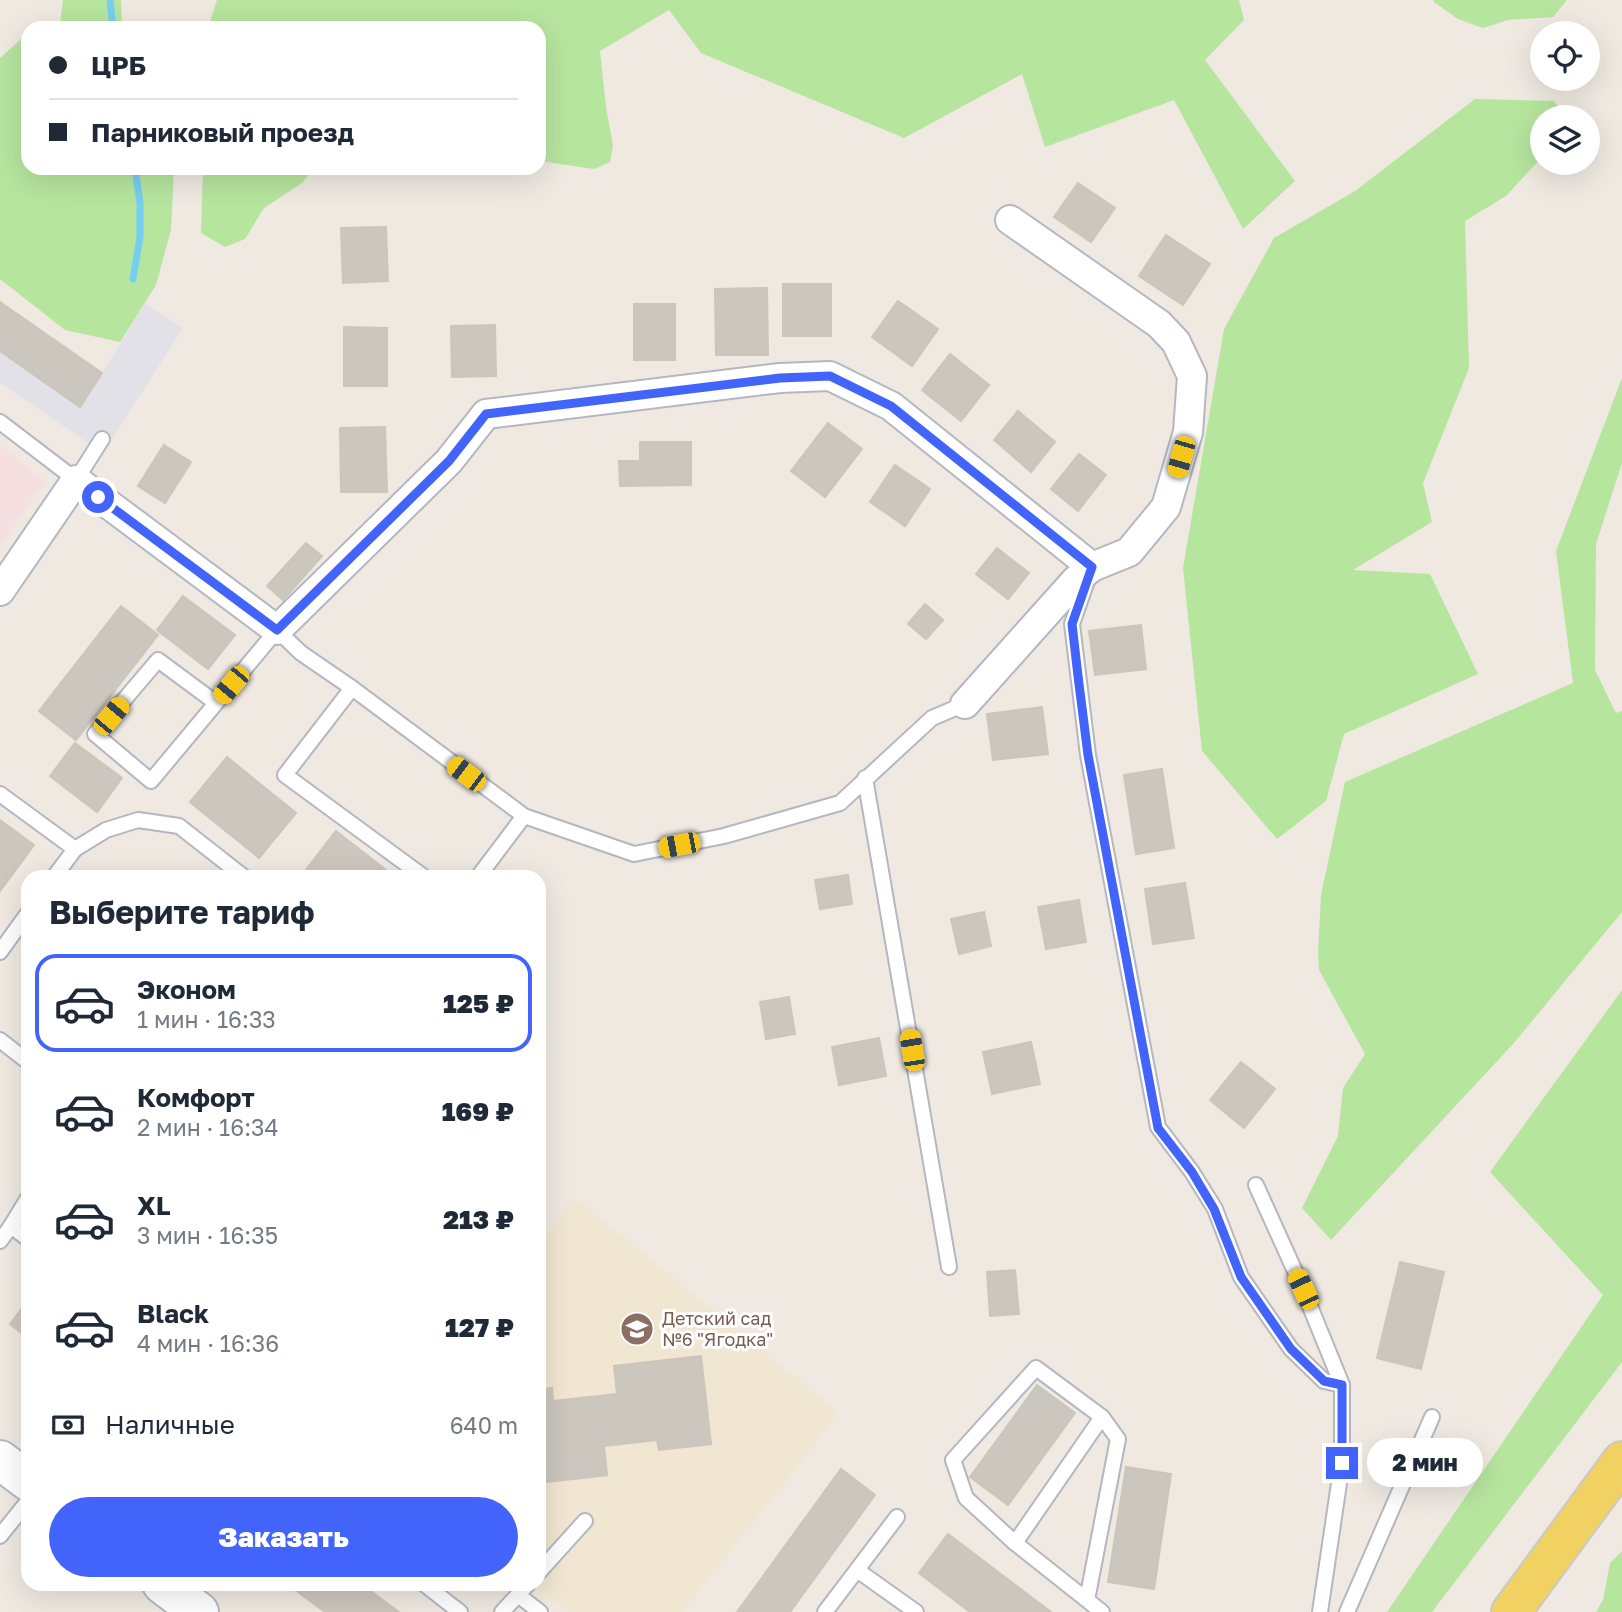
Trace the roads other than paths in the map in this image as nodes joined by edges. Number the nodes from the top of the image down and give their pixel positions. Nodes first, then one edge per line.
1 (1010, 220) dead end
2 (0, 422) edge
3 (103, 439) dead end
4 (76, 480) junction
5 (1092, 567) junction
6 (0, 591) edge
7 (277, 630) junction
8 (352, 688) junction
9 (216, 703) junction
10 (965, 704) joint
11 (865, 778) junction
12 (0, 794) edge
13 (524, 816) junction
14 (75, 849) junction
15 (59, 870) edge
16 (235, 870) edge
17 (414, 870) edge
18 (483, 870) edge
19 (21, 923) edge
20 (0, 952) edge
21 (0, 1040) edge
22 (21, 1056) edge
23 (1256, 1185) dead end
24 (21, 1210) edge
25 (11, 1226) junction
26 (21, 1234) edge
27 (0, 1241) edge
28 (949, 1267) dead end
29 (1342, 1385) junction
30 (1102, 1417) junction
31 (1432, 1417) dead end
32 (0, 1460) edge
33 (1622, 1461) edge
34 (21, 1476) edge
35 (21, 1510) edge
36 (897, 1517) dead end
37 (585, 1521) dead end
38 (0, 1536) edge
39 (1015, 1543) junction
40 (546, 1564) edge
41 (857, 1570) junction
42 (171, 1591) edge
43 (433, 1591) edge
44 (521, 1591) edge
45 (524, 1591) edge
46 (1087, 1600) junction
47 (199, 1612) edge
48 (460, 1612) edge
49 (502, 1612) edge
50 (540, 1612) edge
51 (825, 1612) edge
52 (916, 1612) edge
53 (1102, 1612) edge
54 (1320, 1612) edge
55 (1346, 1612) edge
56 (1511, 1612) edge

1 - 5 street
2 - 4 lane
3 - 4 lane
4 - 6 street
4 - 7 street
5 - 7 street
5 - 10 street
5 - 29 lane
7 - 8 lane
7 - 9 lane
8 - 13 lane
8 - 17 lane
9 - 9 lane
10 - 11 lane
11 - 13 lane
11 - 28 lane
12 - 14 lane
13 - 18 lane
14 - 15 lane
14 - 16 lane
19 - 20 lane
21 - 22 lane
23 - 29 lane
24 - 25 lane
25 - 26 lane
25 - 27 lane
29 - 54 lane
30 - 39 lane
30 - 39 lane
30 - 46 lane
31 - 55 lane
32 - 34 main road
33 - 56 main road
35 - 38 lane
36 - 41 lane
37 - 40 lane
39 - 46 lane
41 - 51 lane
41 - 52 lane
42 - 47 main road
43 - 48 lane
44 - 49 lane
45 - 50 lane
46 - 53 lane

